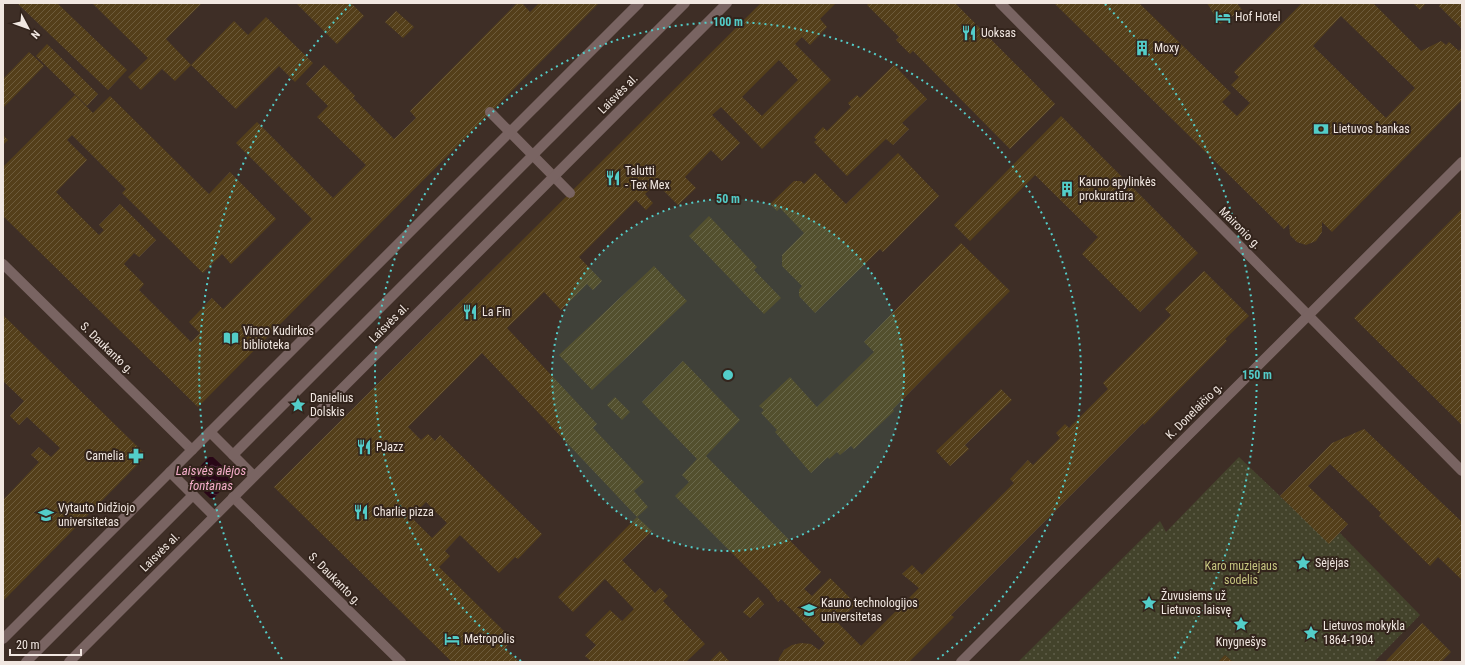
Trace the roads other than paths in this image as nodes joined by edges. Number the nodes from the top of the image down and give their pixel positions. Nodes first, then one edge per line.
1 (639, 3) edge
2 (685, 3) edge
3 (727, 3) edge
4 (1000, 3) edge
5 (490, 112) dead end
6 (510, 132) junction
7 (533, 155) junction
8 (1462, 162) edge
9 (554, 176) junction
10 (570, 193) dead end
11 (3, 264) edge
12 (1308, 315) junction
13 (210, 432) junction
14 (192, 450) junction
15 (233, 455) junction
16 (1462, 471) edge
17 (170, 472) junction
18 (254, 476) junction
19 (193, 495) junction
20 (234, 497) junction
21 (214, 516) junction
22 (3, 639) edge
23 (26, 662) edge
24 (69, 662) edge
25 (401, 662) edge
26 (961, 662) edge

1 - 6 street
2 - 7 street, Laisvės al.
3 - 9 street, Laisvės al.
4 - 12 street, Maironio g.
5 - 6 street
6 - 7 street
6 - 13 street
7 - 9 street
7 - 15 street, Laisvės al.
8 - 12 street, K. Donelaičio g.
9 - 10 street
9 - 18 street, Laisvės al.
11 - 14 street, S. Daukanto g.
12 - 16 street, Maironio g.
12 - 26 street, K. Donelaičio g.
13 - 14 street
13 - 15 street
14 - 17 street
15 - 18 street
17 - 19 street
17 - 22 street
18 - 20 street, Laisvės al.
19 - 21 street
19 - 23 street, Laisvės al.
20 - 21 street, Laisvės al.
20 - 25 street, S. Daukanto g.
21 - 24 street, Laisvės al.

